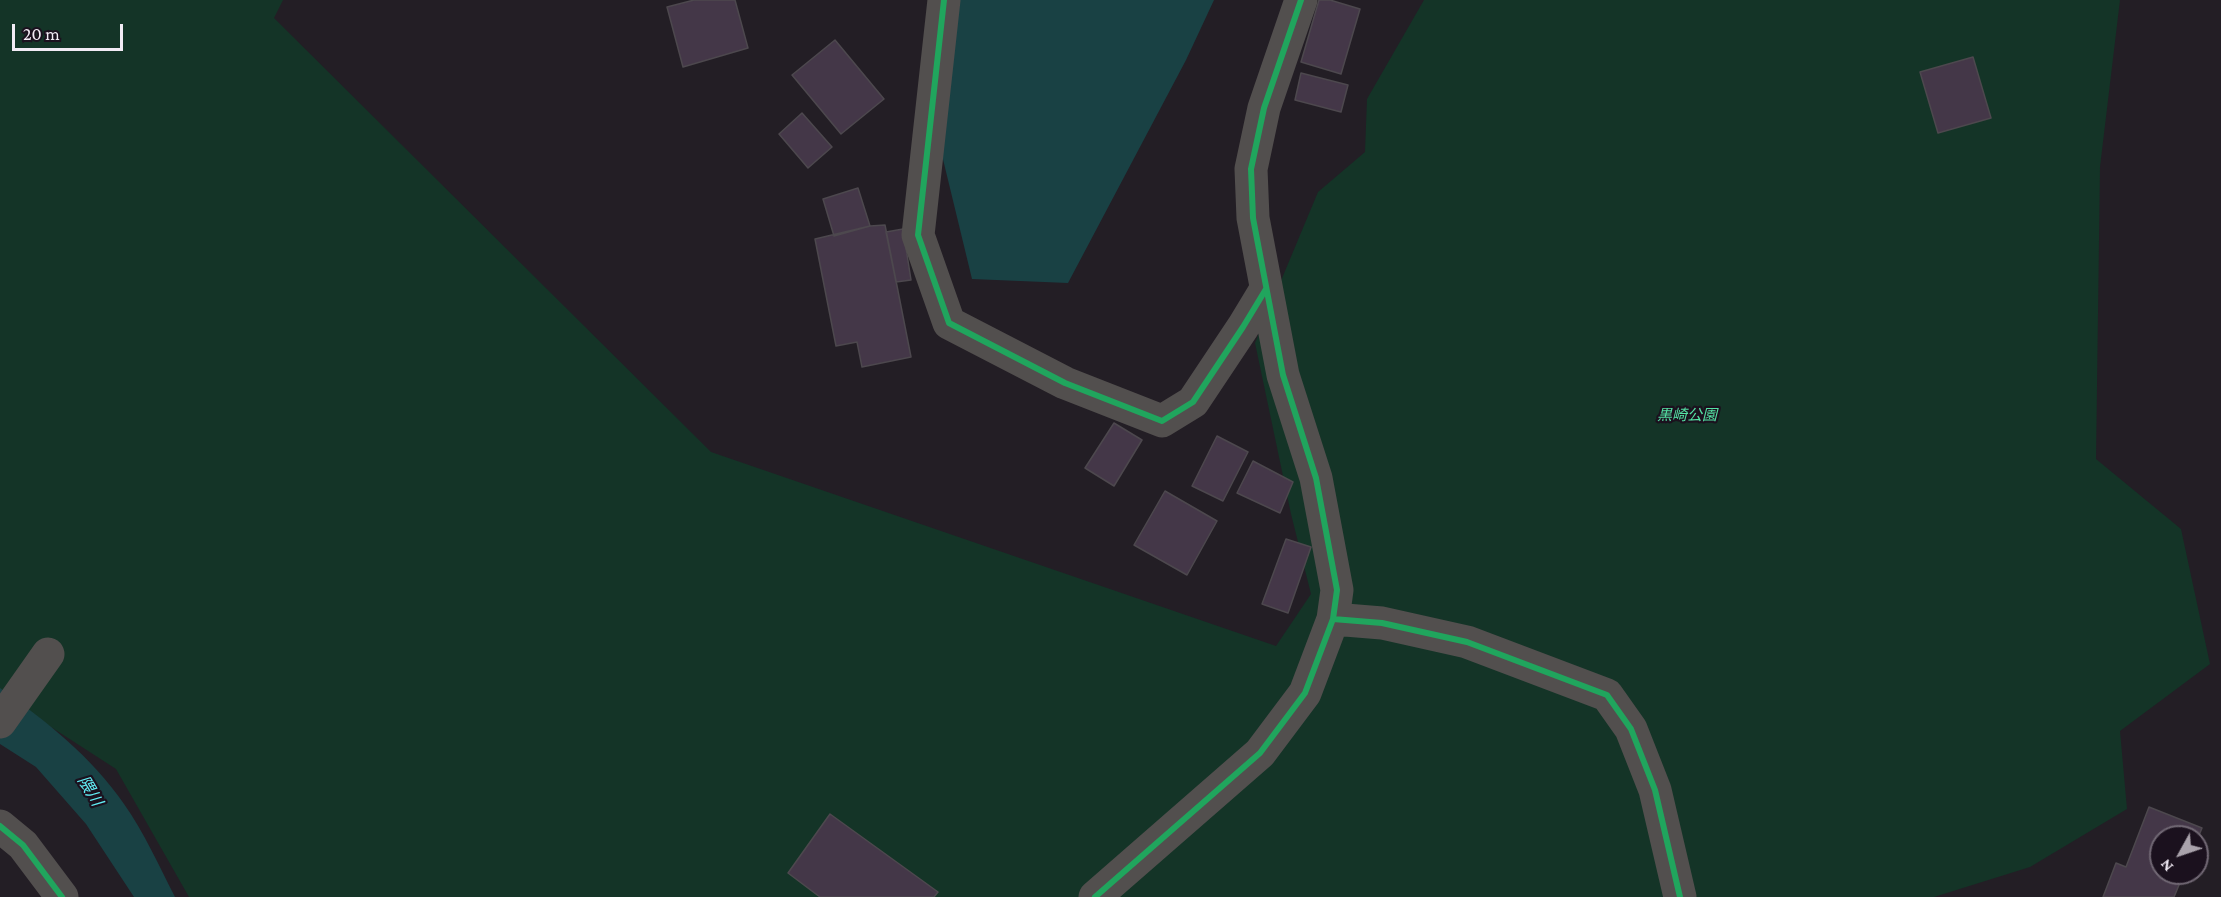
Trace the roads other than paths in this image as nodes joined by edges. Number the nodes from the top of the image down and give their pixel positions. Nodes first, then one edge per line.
1 (944, 0) edge
2 (1301, 0) edge
3 (1266, 289) junction
4 (1334, 619) junction
5 (48, 654) dead end
6 (0, 722) edge
7 (0, 826) edge
8 (62, 897) edge
9 (1095, 897) edge
10 (1680, 897) edge

1 - 3 street
2 - 3 street
3 - 4 street
4 - 9 street
4 - 10 street
5 - 6 street
7 - 8 street

